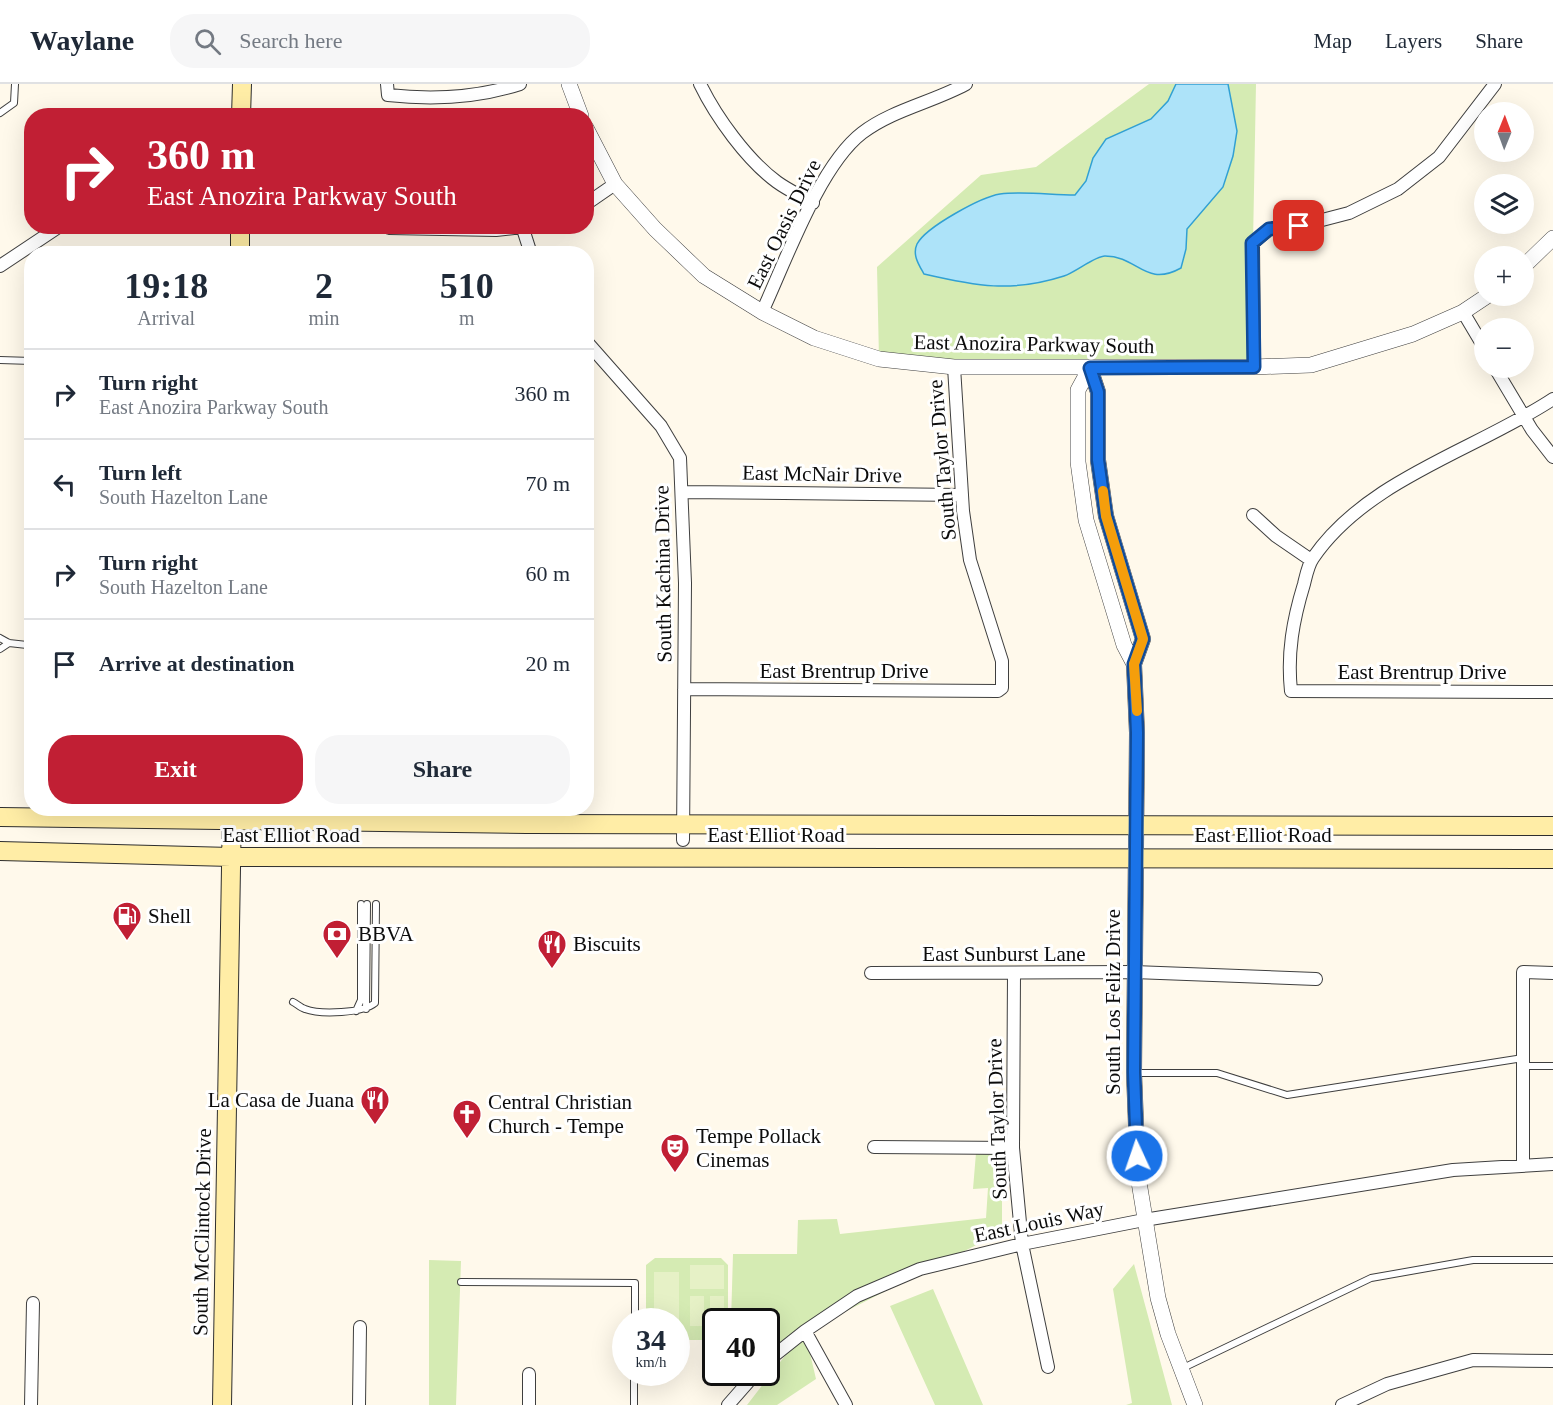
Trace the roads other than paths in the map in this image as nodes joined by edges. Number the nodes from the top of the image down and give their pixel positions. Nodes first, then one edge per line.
1 (15, 84) edge
2 (242, 84) edge
3 (520, 84) edge
4 (569, 84) edge
5 (700, 84) edge
6 (966, 84) edge
7 (1495, 84) edge
8 (388, 89) edge
9 (242, 108) edge
10 (578, 108) edge
11 (0, 113) edge
12 (594, 144) edge
13 (615, 184) junction
14 (594, 198) edge
15 (813, 203) junction
16 (48, 234) edge
17 (1553, 238) edge
18 (30, 246) edge
19 (24, 250) edge
20 (1534, 256) edge
21 (0, 266) edge
22 (1474, 305) edge
23 (762, 312) junction
24 (1463, 312) junction
25 (1474, 330) edge
26 (594, 350) edge
27 (0, 360) edge
28 (24, 361) edge
29 (954, 367) junction
30 (1254, 367) junction
31 (1090, 368) junction
32 (1501, 378) edge
33 (1553, 399) edge
34 (1524, 418) junction
35 (1553, 457) edge
36 (683, 492) junction
37 (961, 495) junction
38 (1253, 515) dead end
39 (1311, 560) junction
40 (0, 638) edge
41 (9, 643) junction
42 (24, 645) edge
43 (0, 649) edge
44 (1002, 688) joint
45 (684, 690) junction
46 (1553, 692) edge
47 (116, 816) edge
48 (232, 816) edge
49 (259, 816) edge
50 (0, 817) edge
51 (1136, 826) junction
52 (1553, 826) edge
53 (683, 832) junction
54 (0, 851) edge
55 (231, 857) junction
56 (1134, 857) junction
57 (1553, 859) edge
58 (376, 904) dead end
59 (1134, 972) junction
60 (1553, 972) edge
61 (872, 973) dead end
62 (1014, 974) junction
63 (1316, 979) dead end
64 (293, 1002) dead end
65 (366, 1009) junction
66 (356, 1011) junction
67 (1523, 1062) junction
68 (1553, 1066) edge
69 (1134, 1072) junction
70 (874, 1147) dead end
71 (1013, 1148) junction
72 (1523, 1164) junction
73 (1553, 1164) edge
74 (1144, 1220) junction
75 (1022, 1244) junction
76 (1553, 1260) edge
77 (461, 1282) dead end
78 (33, 1303) dead end
79 (635, 1308) edge
80 (360, 1326) dead end
81 (805, 1331) junction
82 (780, 1351) edge
83 (1553, 1361) edge
84 (1048, 1367) dead end
85 (1180, 1369) junction
86 (529, 1374) dead end
87 (634, 1386) edge
88 (745, 1386) edge
89 (31, 1405) edge
90 (222, 1405) edge
91 (359, 1405) edge
92 (528, 1405) edge
93 (634, 1405) edge
94 (728, 1405) edge
95 (846, 1405) edge
96 (1195, 1405) edge
97 (1342, 1405) edge

1 - 11 lane
2 - 9 main road
3 - 8 street
4 - 10 street
5 - 15 street
6 - 15 street, East Oasis Drive
7 - 30 street
12 - 13 street, East Anozira Parkway South
13 - 14 street
13 - 23 street, East Anozira Parkway South
15 - 23 street, East Oasis Drive
16 - 18 street
17 - 20 street
19 - 21 street
22 - 24 street, East Anozira Parkway South
23 - 29 street, East Anozira Parkway South
24 - 25 street
24 - 30 street, East Anozira Parkway South
26 - 36 street, South Kachina Drive
27 - 28 lane
29 - 31 street, East Anozira Parkway South
29 - 37 street, South Taylor Drive
30 - 31 street, East Anozira Parkway South
31 - 51 street, South Los Feliz Drive
32 - 34 street
33 - 34 street
34 - 35 street
34 - 39 street
36 - 37 street, East McNair Drive
36 - 45 street, South Kachina Drive
37 - 44 street, South Taylor Drive
38 - 39 street
39 - 46 street, East Brentrup Drive
40 - 41 lane
41 - 42 lane
41 - 43 lane
44 - 45 street, East Brentrup Drive
45 - 53 street, South Kachina Drive
47 - 50 main road, East Elliot Road
48 - 55 main road, South McClintock Drive
49 - 53 main road, East Elliot Road
51 - 52 main road, East Elliot Road
51 - 53 main road, East Elliot Road
51 - 56 street, South Los Feliz Drive
54 - 55 main road, East Elliot Road
55 - 56 main road, East Elliot Road
55 - 90 main road, South McClintock Drive
56 - 57 main road, East Elliot Road
56 - 59 street, South Los Feliz Drive
58 - 65 lane
59 - 62 street, East Sunburst Lane
59 - 63 street, East Sunburst Lane
59 - 69 street, South Los Feliz Drive
60 - 67 street
61 - 62 street, East Sunburst Lane
62 - 71 street, South Taylor Drive
64 - 66 lane
65 - 66 lane
65 - 66 lane
67 - 68 lane
67 - 69 lane
67 - 72 street
69 - 74 street, South Los Feliz Drive
70 - 71 street
71 - 75 street, South Taylor Drive
72 - 73 street, East Louis Way
72 - 74 street, East Louis Way
74 - 75 street, East Louis Way
74 - 85 street, South Los Feliz Drive
75 - 81 street, East Louis Way
75 - 84 street, South Taylor Drive
76 - 85 lane
77 - 79 lane
78 - 89 street
80 - 91 street
81 - 82 street, East Louis Way
81 - 95 street
83 - 97 street
85 - 96 street, South Los Feliz Drive
86 - 92 street
87 - 93 lane
88 - 94 street

